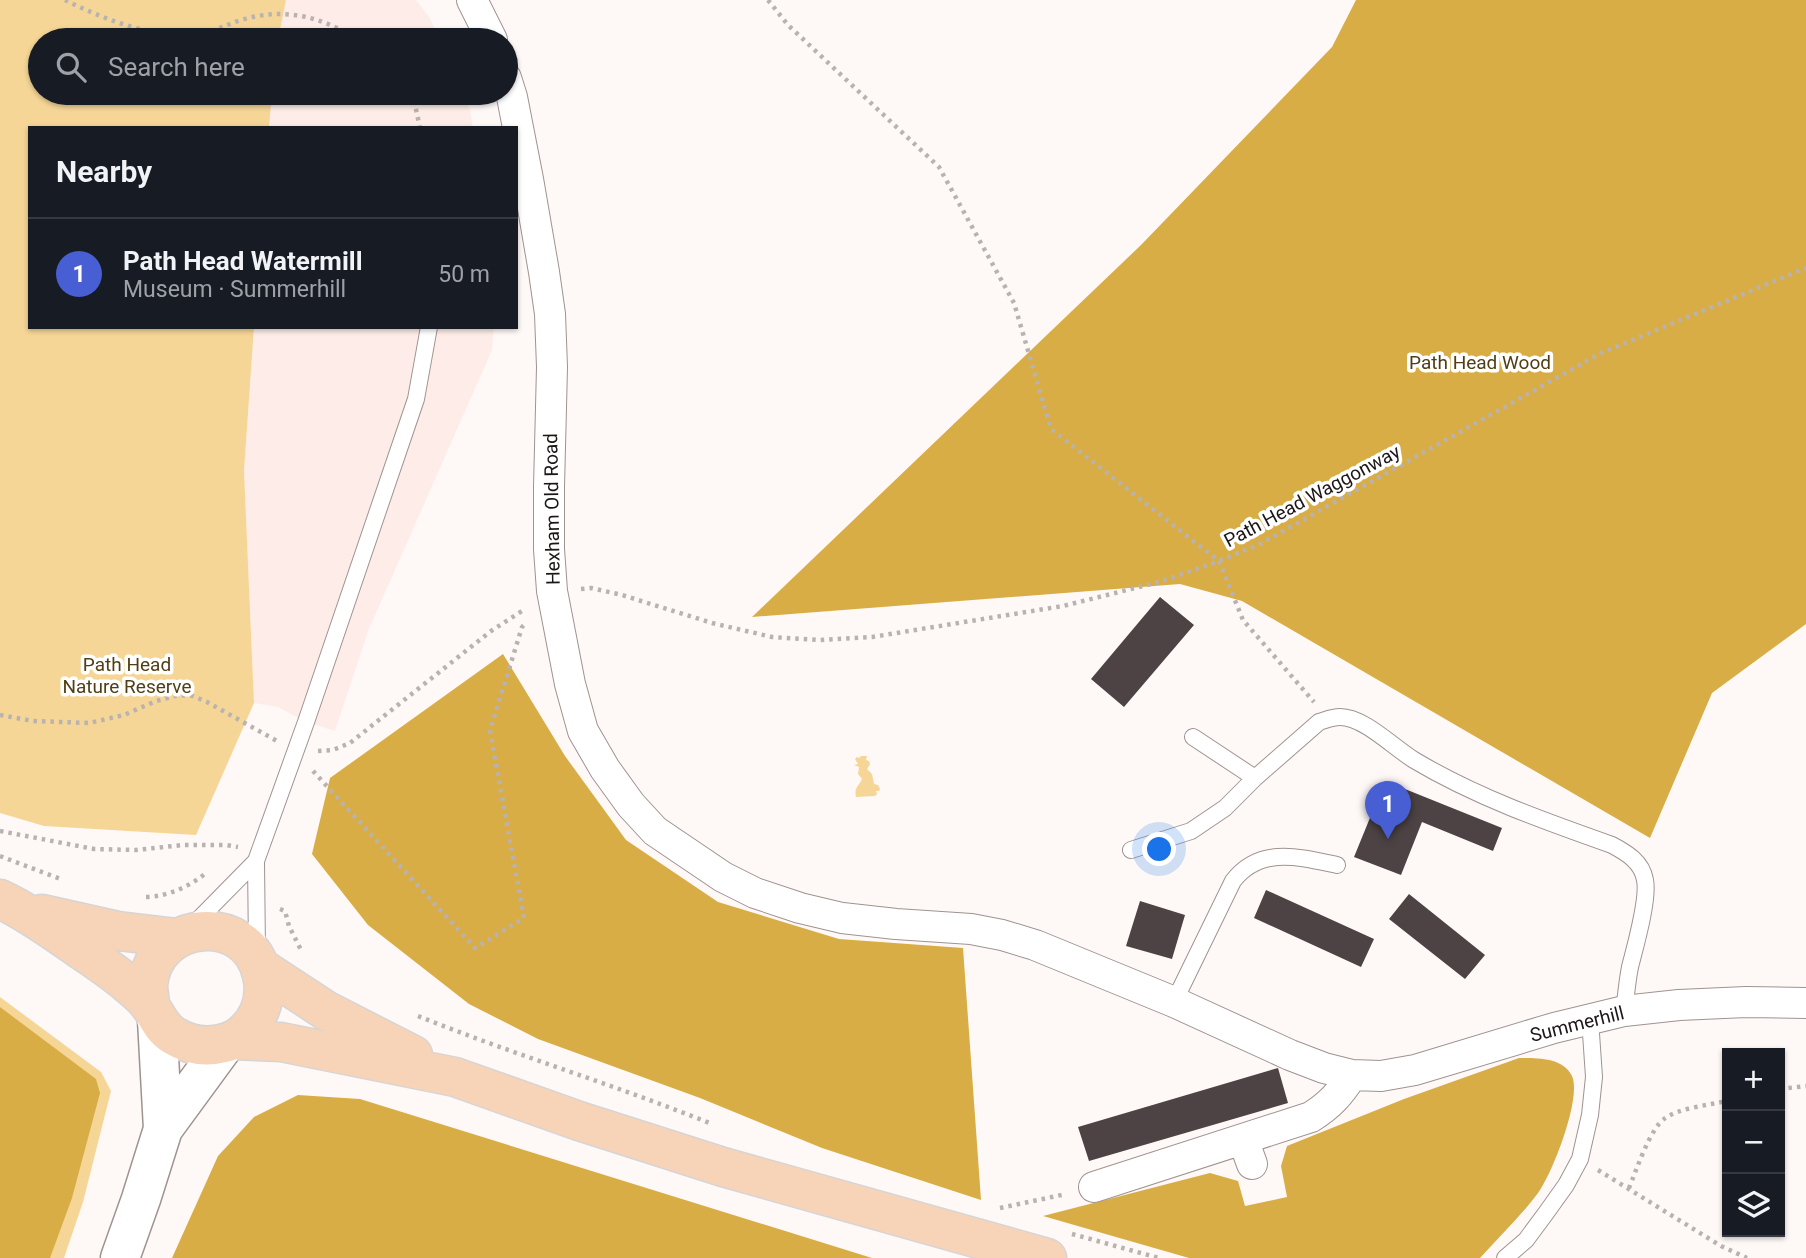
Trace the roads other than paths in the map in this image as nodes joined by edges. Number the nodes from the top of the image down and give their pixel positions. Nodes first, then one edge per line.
1 (472, 0) edge
2 (486, 28) edge
3 (514, 105) edge
4 (518, 126) edge
5 (518, 128) edge
6 (429, 329) edge
7 (1193, 737) dead end
8 (1255, 778) junction
9 (1131, 850) dead end
10 (258, 856) junction
11 (1336, 865) dead end
12 (12, 905) edge
13 (180, 936) junction
14 (259, 964) junction
15 (1174, 1002) junction
16 (1806, 1003) edge
17 (1624, 1012) junction
18 (154, 1013) junction
19 (1590, 1019) junction
20 (230, 1041) junction
21 (1352, 1075) junction
22 (455, 1077) junction
23 (163, 1129) junction
24 (1094, 1187) road end
25 (120, 1258) edge
26 (1047, 1258) edge
27 (1505, 1258) edge

1 - 2 street
3 - 4 street, Hexham Old Road
5 - 15 street, Hexham Old Road
6 - 10 lane
7 - 8 lane
8 - 9 lane
8 - 17 lane
10 - 13 lane
10 - 14 lane
11 - 15 lane
12 - 13 main road
12 - 18 main road
13 - 14 main road
13 - 18 main road
14 - 20 main road
14 - 22 main road
15 - 21 street, Summerhill
16 - 17 street, Summerhill
17 - 19 street, Summerhill
18 - 20 main road
18 - 23 street
19 - 21 street, Summerhill
19 - 27 lane
20 - 22 main road
20 - 23 street
21 - 24 street
22 - 26 main road
23 - 25 street

